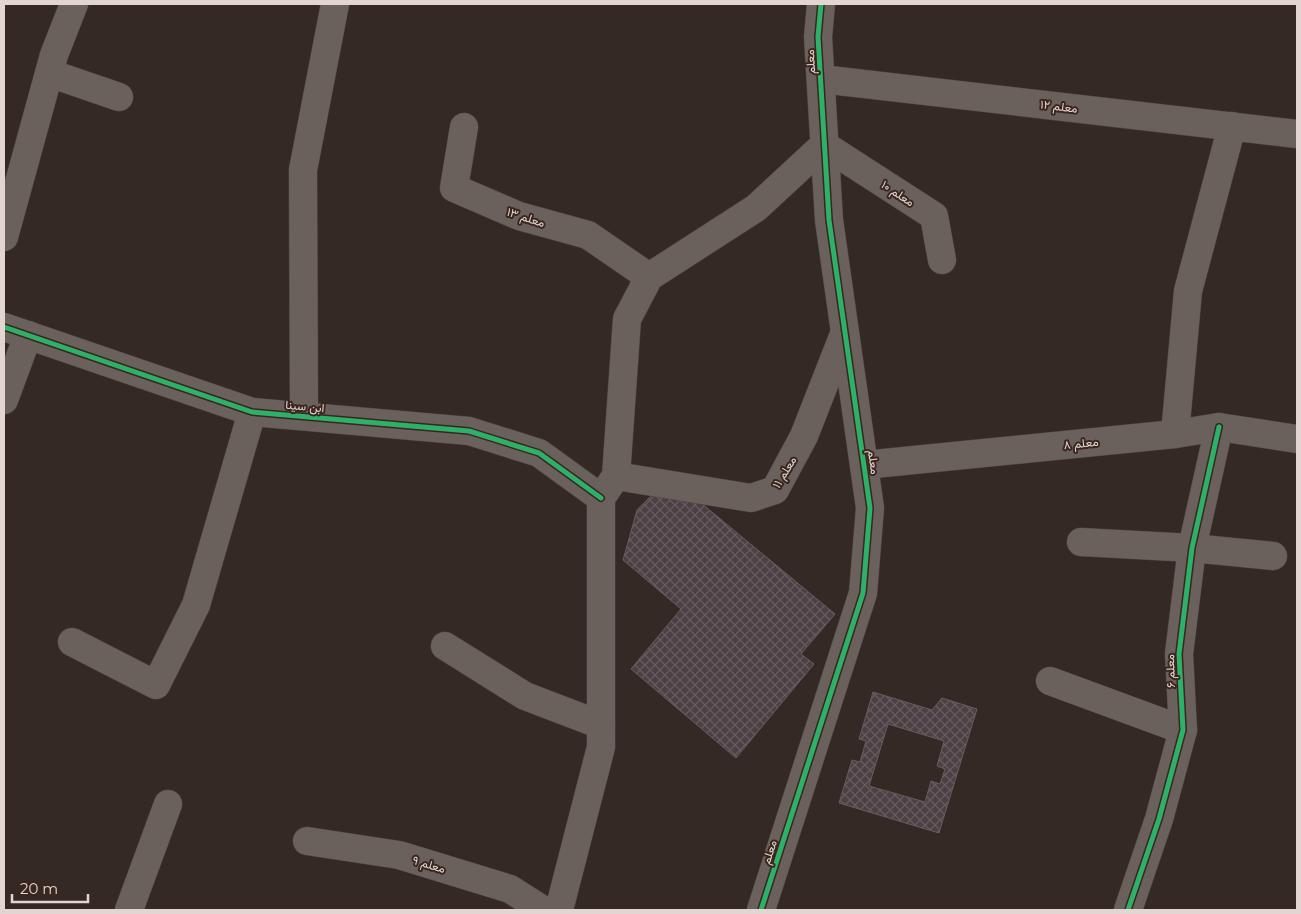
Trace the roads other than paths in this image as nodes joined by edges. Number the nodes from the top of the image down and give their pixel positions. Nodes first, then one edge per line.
1 (74, 4) edge
2 (335, 4) edge
3 (821, 4) edge
4 (49, 73) junction
5 (821, 79) junction
6 (118, 97) dead end
7 (1232, 126) junction
8 (464, 127) dead end
9 (1297, 134) edge
10 (824, 144) junction
11 (4, 237) edge
12 (942, 260) dead end
13 (649, 277) junction
14 (16, 331) edge
15 (845, 333) junction
16 (4, 400) edge
17 (252, 412) junction
18 (304, 416) junction
19 (1219, 427) junction
20 (1175, 434) junction
21 (1297, 439) edge
22 (864, 465) junction
23 (616, 476) junction
24 (600, 498) junction
25 (1081, 542) dead end
26 (1192, 548) junction
27 (1273, 556) dead end
28 (72, 642) dead end
29 (445, 646) dead end
30 (1050, 681) dead end
31 (601, 725) junction
32 (1183, 730) junction
33 (168, 804) dead end
34 (306, 841) dead end
35 (130, 910) edge
36 (544, 910) edge
37 (559, 910) edge
38 (761, 910) edge
39 (1128, 910) edge

1 - 4 street
2 - 18 street
3 - 5 street, معلم
4 - 6 street
4 - 11 street
5 - 7 street, معلم ۱۲
5 - 10 street, معلم
7 - 9 street, معلم ۱۲
7 - 20 street
8 - 13 street, معلم ۱۳
10 - 12 street, معلم ۱۰
10 - 13 street
10 - 15 street, معلم
13 - 23 street
14 - 16 street
14 - 17 street, ابن سینا
15 - 22 street, معلم
15 - 23 street, معلم ۱۱
17 - 18 street, ابن سینا
17 - 28 street
18 - 24 street, ابن سینا
19 - 20 street, معلم ۸
19 - 21 street, معلم ۸
19 - 26 street, معلم ۶
20 - 22 street, معلم ۸
22 - 38 street, معلم
23 - 24 street
24 - 31 street
25 - 26 street
26 - 27 street
26 - 32 street, معلم ۶
29 - 31 street
30 - 32 street
31 - 37 street
32 - 39 street, معلم ۶
33 - 35 street
34 - 36 street, معلم ۹

